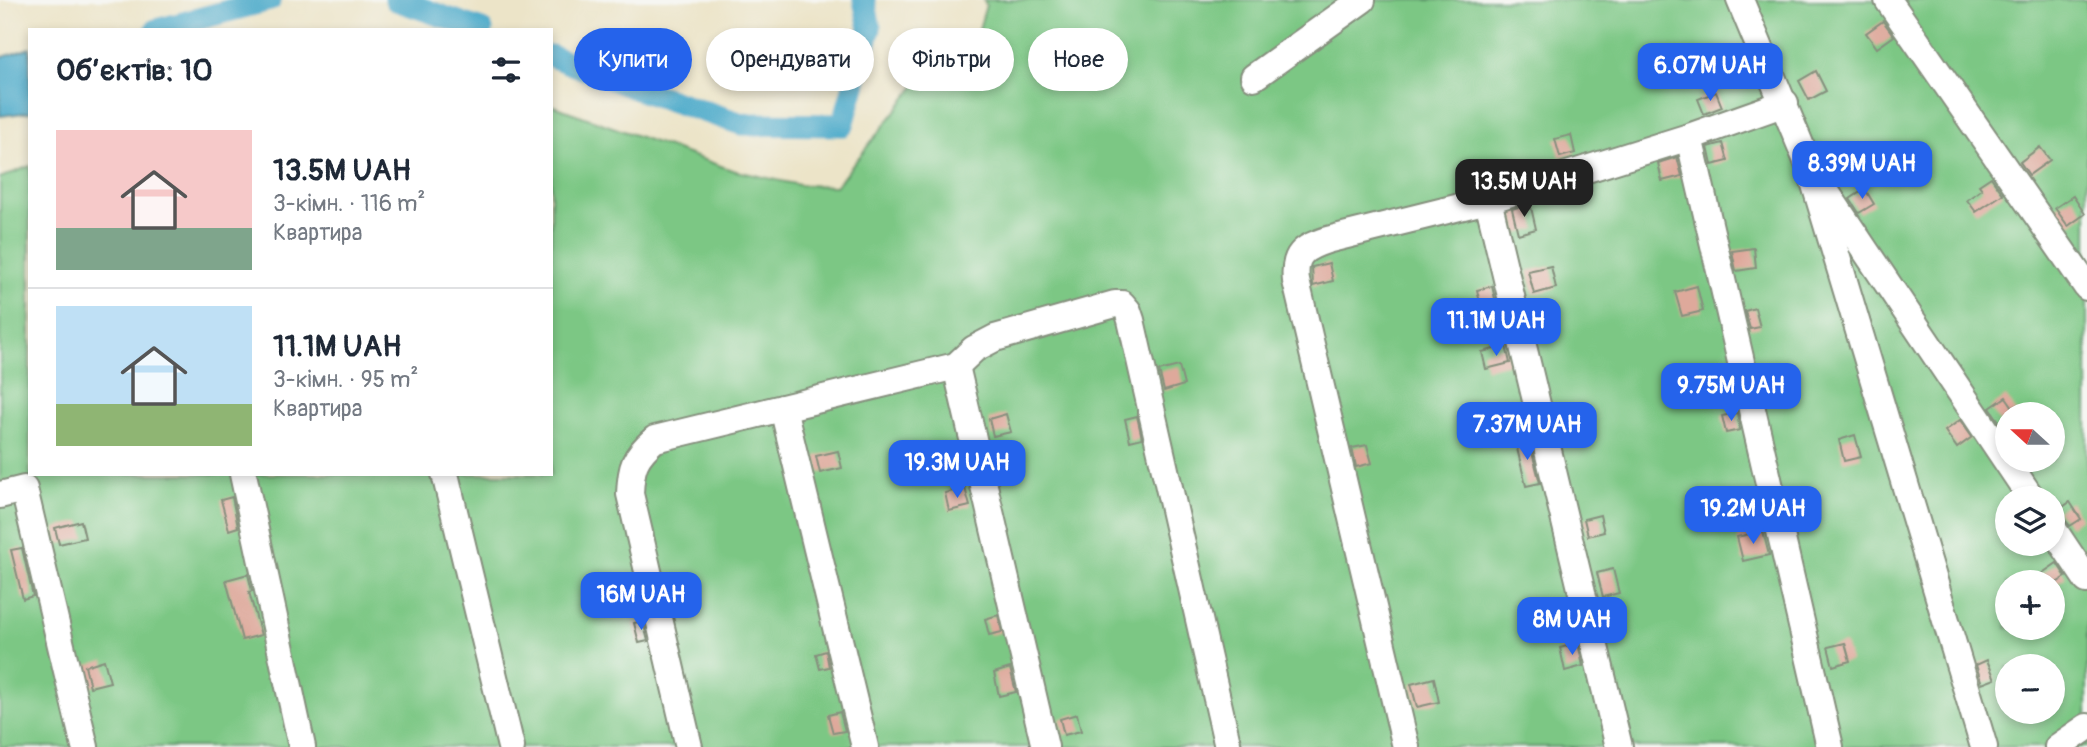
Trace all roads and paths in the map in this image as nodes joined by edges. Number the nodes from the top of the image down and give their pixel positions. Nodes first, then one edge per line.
1 (1362, 0) edge
2 (1740, 0) edge
3 (1888, 0) edge
4 (1254, 77) dead end
5 (1785, 103) junction
6 (1689, 137) junction
7 (1810, 168) junction
8 (1489, 200) junction
9 (2087, 287) edge
10 (956, 366) junction
11 (783, 408) junction
12 (243, 476) edge
13 (445, 476) edge
14 (2023, 486) edge
15 (0, 495) edge
16 (2065, 547) edge
17 (2087, 580) edge
18 (2087, 727) edge
19 (85, 747) edge
20 (302, 747) edge
21 (511, 747) edge
22 (689, 747) edge
23 (865, 747) edge
24 (1045, 747) edge
25 (1228, 747) edge
26 (1406, 747) edge
27 (1619, 747) edge
28 (1830, 747) edge
29 (1984, 747) edge
30 (2058, 747) edge

1 - 4 lane
2 - 5 lane
3 - 9 lane
5 - 6 lane
5 - 7 lane
6 - 8 lane
6 - 28 lane
7 - 14 lane
7 - 29 lane
8 - 26 lane
8 - 27 lane
10 - 11 lane
10 - 24 lane
10 - 25 lane
11 - 22 lane
11 - 23 lane
12 - 20 lane
13 - 21 lane
15 - 19 lane
16 - 17 lane
18 - 30 lane

